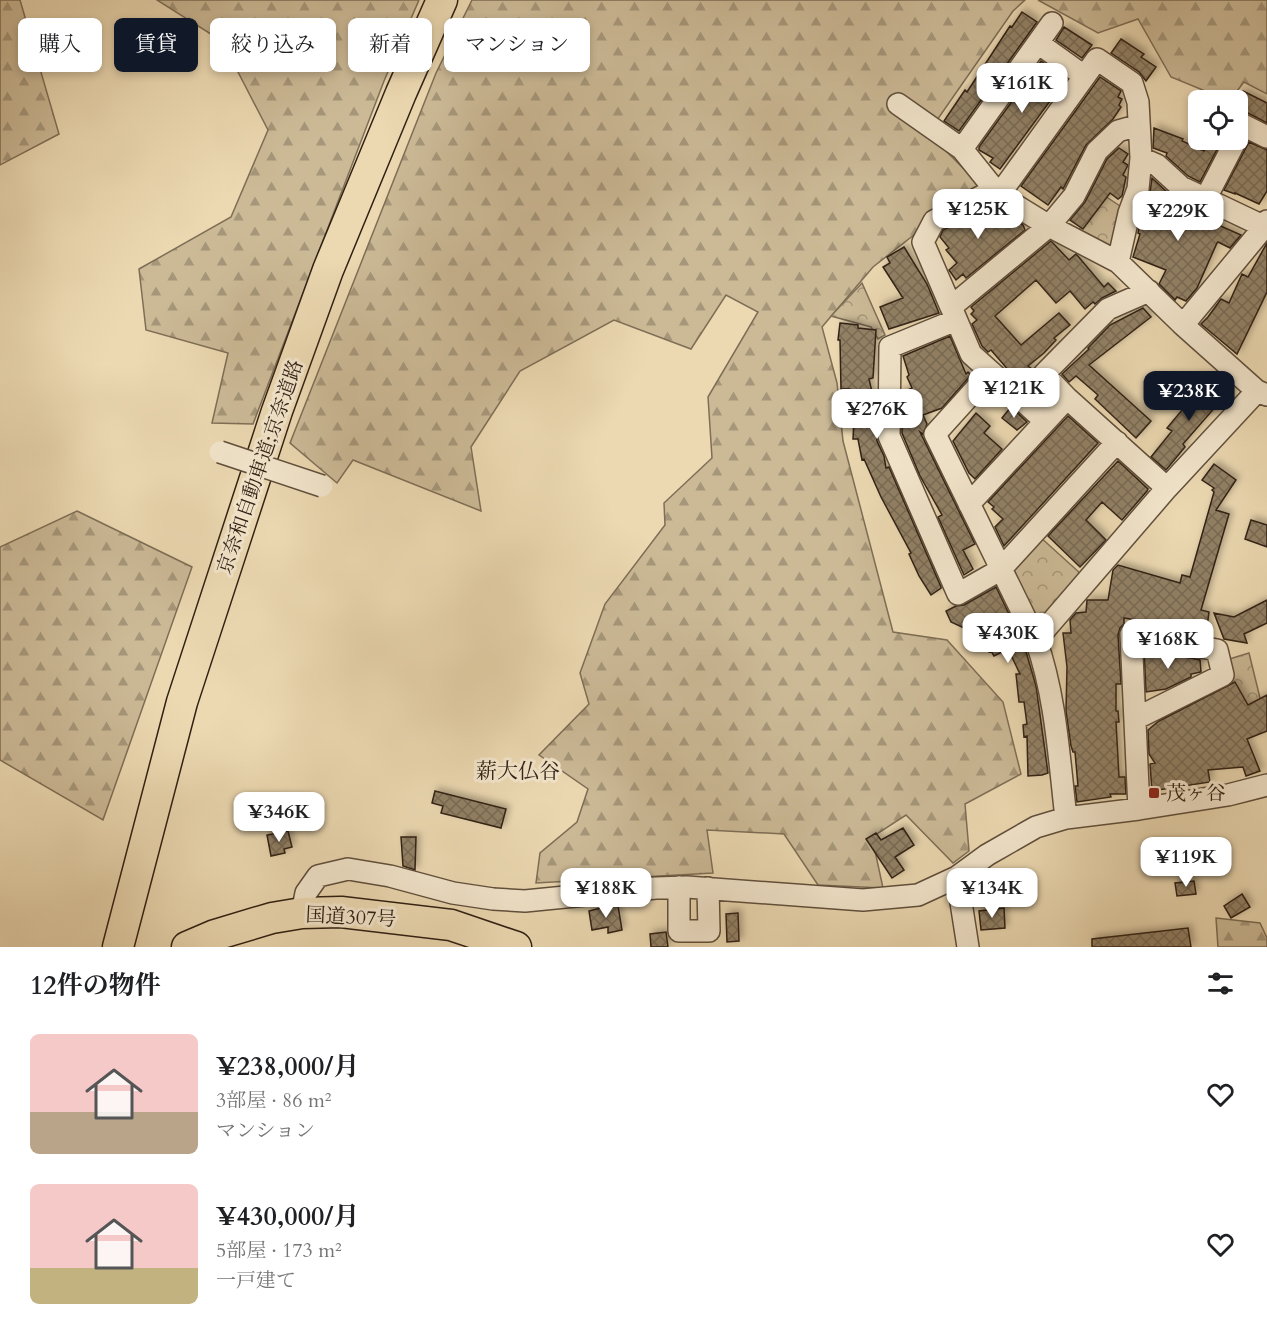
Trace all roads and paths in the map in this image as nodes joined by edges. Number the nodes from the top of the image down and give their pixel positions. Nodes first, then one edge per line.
1 (442, 0) edge
2 (451, 0) edge
3 (1052, 22) dead end
4 (1038, 43) junction
5 (1084, 76) junction
6 (898, 104) dead end
7 (1139, 125) junction
8 (1248, 128) edge
9 (1267, 137) edge
10 (962, 149) junction
11 (1231, 150) edge
12 (1142, 158) junction
13 (999, 195) junction
14 (1206, 198) junction
15 (1266, 225) edge
16 (1049, 226) junction
17 (1118, 262) junction
18 (1149, 291) junction
19 (953, 314) junction
20 (1184, 325) junction
21 (991, 372) junction
22 (1262, 393) edge
23 (1067, 398) junction
24 (1046, 421) junction
25 (1117, 442) junction
26 (213, 451) dead end
27 (322, 486) dead end
28 (1167, 488) junction
29 (969, 504) junction
30 (1000, 570) junction
31 (1036, 640) junction
32 (1135, 719) junction
33 (1267, 785) edge
34 (1139, 809) junction
35 (1066, 818) junction
36 (957, 877) junction
37 (679, 887) junction
38 (708, 888) junction
39 (302, 914) junction
40 (124, 944) edge
41 (187, 947) edge
42 (516, 947) edge
43 (968, 947) edge

1 - 40 highway, 京奈和自動車道;京奈道路
2 - 40 highway, 京奈和自動車道;京奈道路
3 - 4 street
4 - 5 street
4 - 10 street
5 - 7 street
5 - 13 street
6 - 10 street
7 - 12 street
7 - 16 street
8 - 9 street
10 - 13 street
11 - 14 street
12 - 14 street
12 - 17 street
13 - 16 street
13 - 19 street
14 - 15 street
15 - 20 street
16 - 17 street
16 - 19 street
17 - 18 street
18 - 20 street
18 - 23 street
19 - 21 street
19 - 30 street
20 - 22 street
21 - 24 street
21 - 29 street
22 - 28 street
23 - 24 street
23 - 25 street
24 - 29 street
25 - 28 street
25 - 30 street
26 - 27 street, bridge
28 - 31 street
29 - 30 street
30 - 31 street
31 - 35 street
32 - 32 street
32 - 34 street
33 - 34 street
34 - 35 street
35 - 36 street
36 - 38 street
36 - 43 street
37 - 38 street
37 - 38 street
37 - 39 street
39 - 41 highway, 国道307号
39 - 42 highway, 国道307号

